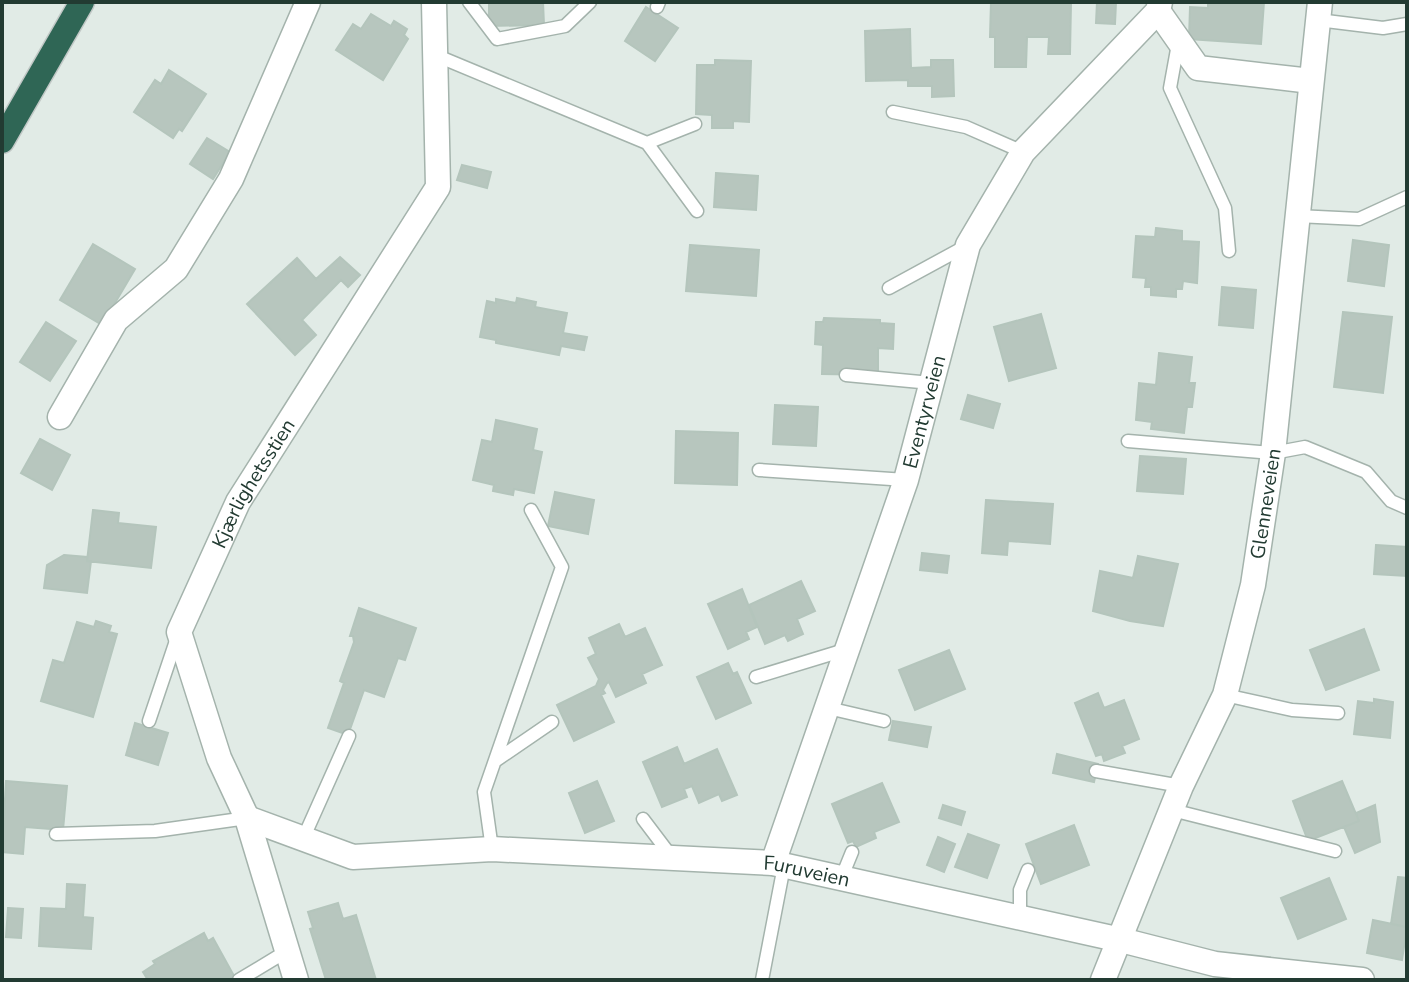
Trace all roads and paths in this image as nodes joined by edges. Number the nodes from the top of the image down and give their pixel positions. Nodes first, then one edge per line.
1 (82, 2) edge
2 (308, 2) edge
3 (434, 2) edge
4 (469, 2) edge
5 (590, 2) edge
6 (1159, 7) edge
7 (1319, 11) edge
8 (1407, 24) edge
9 (1179, 40) junction
10 (435, 55) junction
11 (1311, 81) junction
12 (893, 112) dead end
13 (695, 124) dead end
14 (2, 141) edge
15 (647, 143) junction
16 (1023, 152) junction
17 (1407, 197) edge
18 (697, 211) dead end
19 (1297, 216) junction
20 (968, 245) junction
21 (1229, 251) dead end
22 (889, 288) dead end
23 (846, 375) dead end
24 (931, 383) junction
25 (60, 417) dead end
26 (1128, 441) dead end
27 (1273, 453) junction
28 (759, 470) dead end
29 (906, 480) junction
30 (1407, 508) edge
31 (531, 510) dead end
32 (179, 632) junction
33 (848, 649) junction
34 (756, 677) dead end
35 (1225, 695) junction
36 (828, 708) junction
37 (1338, 713) dead end
38 (149, 721) dead end
39 (884, 721) dead end
40 (552, 722) dead end
41 (349, 736) dead end
42 (495, 761) junction
43 (1096, 771) dead end
44 (1181, 786) junction
45 (1172, 810) junction
46 (247, 818) junction
47 (643, 819) dead end
48 (56, 834) dead end
49 (303, 839) junction
50 (492, 849) junction
51 (1335, 851) dead end
52 (852, 852) dead end
53 (673, 858) junction
54 (778, 865) junction
55 (1028, 870) dead end
56 (841, 879) junction
57 (1020, 917) junction
58 (1121, 940) junction
59 (287, 951) junction
60 (1334, 978) edge
61 (239, 980) edge
62 (296, 980) edge
63 (762, 980) edge
64 (1103, 980) edge
65 (1362, 980) edge

1 - 14 highway
2 - 25 street
3 - 10 street, Kjærlighetsstien
4 - 5 lane
6 - 9 street, Eventyrveien
6 - 16 street, Eventyrveien
7 - 8 lane
7 - 11 street, Glenneveien
9 - 11 street, Eventyrveien
9 - 21 lane
10 - 15 lane
10 - 32 street, Kjærlighetsstien
11 - 19 street, Glenneveien
12 - 16 lane
13 - 15 lane
15 - 18 lane
16 - 20 street, Eventyrveien
17 - 19 lane
19 - 27 street, Glenneveien
20 - 22 lane
20 - 24 street, Eventyrveien
23 - 24 lane
24 - 29 street, Eventyrveien
26 - 27 lane
27 - 30 lane
27 - 35 street, Glenneveien
28 - 29 lane
29 - 33 street, Eventyrveien
31 - 42 lane
32 - 38 lane
32 - 46 street
33 - 34 lane
33 - 36 street, Eventyrveien
35 - 37 lane
35 - 44 street, Glenneveien
36 - 39 lane
36 - 54 street, Eventyrveien
40 - 42 lane
41 - 49 lane
42 - 50 lane
43 - 44 lane
44 - 45 street, Glenneveien
45 - 51 lane
45 - 58 street, Glenneveien
46 - 48 lane
46 - 49 street, Furuveien
46 - 59 street
47 - 53 lane
49 - 50 street, Furuveien
50 - 53 street, Furuveien
52 - 56 lane
53 - 54 street, Furuveien
54 - 56 street, Furuveien
54 - 63 lane
55 - 57 lane
56 - 57 street, Furuveien
57 - 58 street, Furuveien
58 - 60 street, Furuveien
58 - 64 street, Glenneveien
59 - 61 lane
59 - 62 street
60 - 65 street, Furuveien

